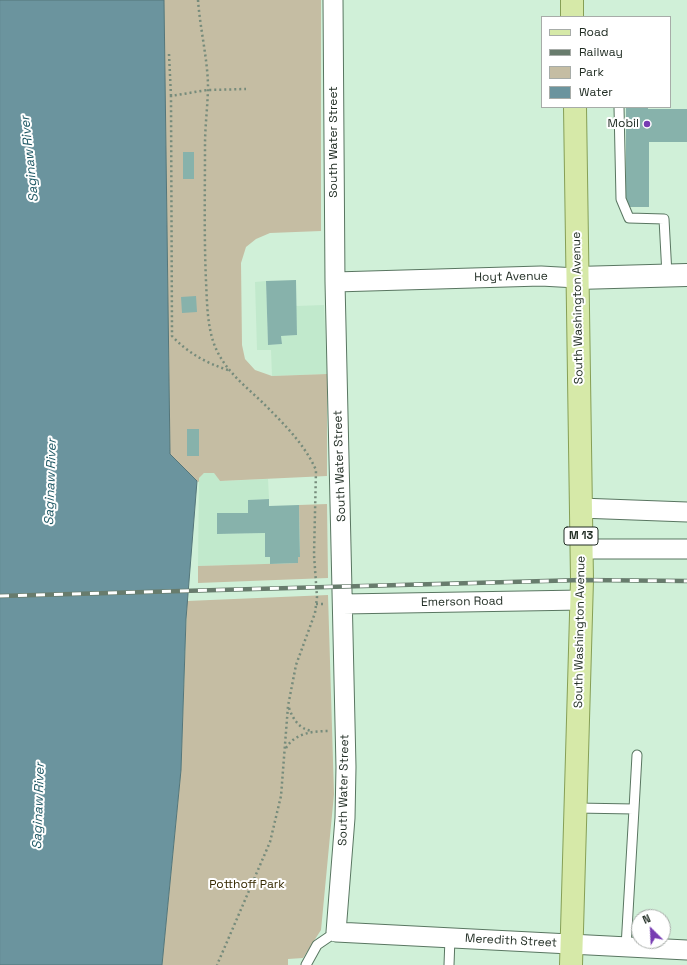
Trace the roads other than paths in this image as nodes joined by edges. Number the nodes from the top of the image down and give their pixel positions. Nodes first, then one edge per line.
1 (333, 0) edge
2 (572, 0) edge
3 (572, 16) edge
4 (575, 108) edge
5 (619, 108) edge
6 (677, 275) edge
7 (577, 278) junction
8 (335, 282) junction
9 (580, 508) junction
10 (687, 512) edge
11 (582, 549) junction
12 (687, 549) edge
13 (582, 600) junction
14 (343, 604) junction
15 (636, 755) dead end
16 (576, 808) junction
17 (634, 810) junction
18 (336, 932) junction
19 (450, 938) junction
20 (572, 944) junction
21 (626, 947) junction
22 (687, 950) edge
23 (306, 965) edge
24 (448, 965) edge
25 (571, 965) edge

1 - 8 street, South Water Street
2 - 3 main road
4 - 7 main road, South Washington Avenue / M 13
5 - 6 lane
6 - 7 street, Hoyt Avenue
7 - 8 street, Hoyt Avenue
7 - 9 main road, South Washington Avenue / M 13
8 - 14 street, South Water Street
9 - 10 street
9 - 11 main road, South Washington Avenue / M 13
11 - 12 street
11 - 13 main road, South Washington Avenue / M 13
13 - 14 street, Emerson Road
13 - 16 main road, South Washington Avenue / M 13
14 - 18 street, South Water Street
15 - 17 lane
16 - 17 lane
16 - 20 main road, South Washington Avenue / M 13
17 - 21 lane
18 - 19 street, Meredith Street
18 - 23 lane
19 - 20 street, Meredith Street
19 - 24 lane
20 - 21 street, Meredith Street
20 - 25 main road, South Washington Avenue / M 13
21 - 22 street, Meredith Street

